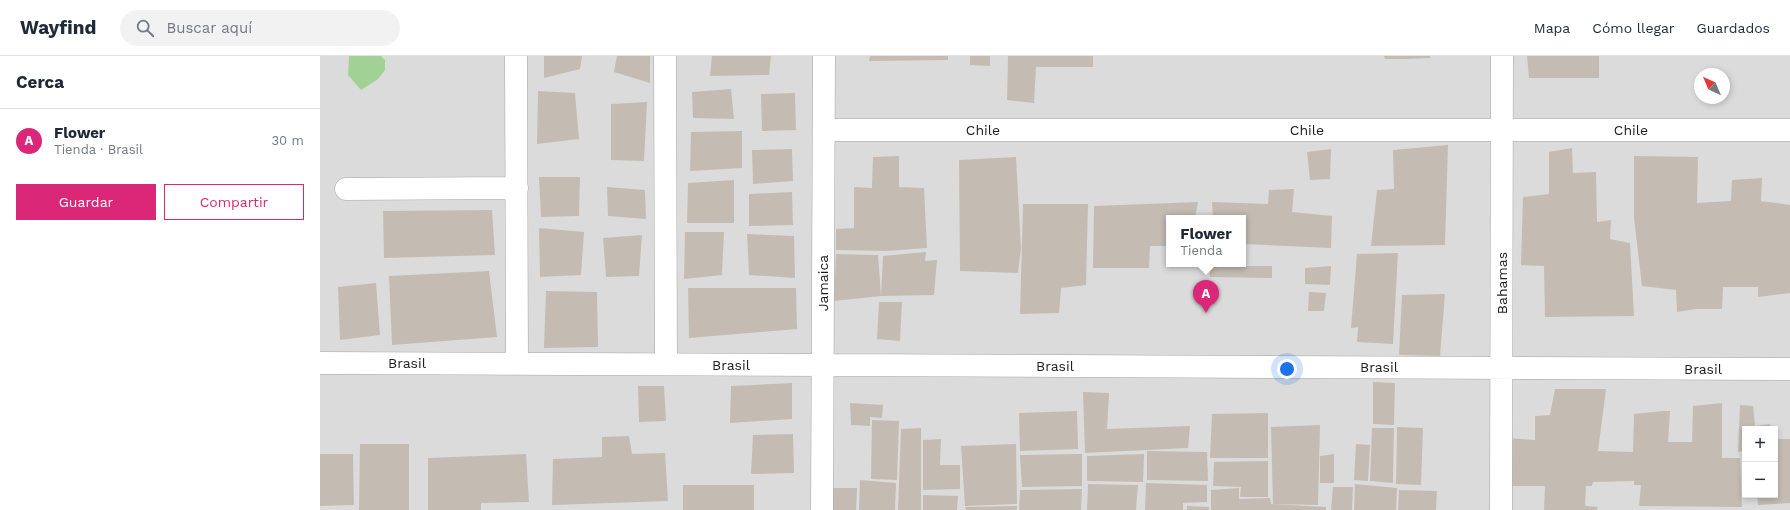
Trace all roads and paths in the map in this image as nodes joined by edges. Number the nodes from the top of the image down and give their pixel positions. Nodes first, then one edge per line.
1 (516, 56) edge
2 (665, 56) edge
3 (824, 56) edge
4 (1502, 56) edge
5 (824, 130) junction
6 (1502, 130) junction
7 (1790, 130) edge
8 (517, 188) junction
9 (346, 189) dead end
10 (320, 363) edge
11 (517, 364) junction
12 (666, 364) junction
13 (822, 365) junction
14 (1502, 368) junction
15 (1790, 369) edge
16 (822, 510) edge
17 (1501, 510) edge

1 - 8 street
2 - 12 street
3 - 5 street, Jamaica
4 - 6 street, Bahamas
5 - 6 street, Chile
5 - 13 street, Jamaica
6 - 7 street, Chile
6 - 14 street, Bahamas
8 - 9 street
8 - 11 street
10 - 11 street, Brasil
11 - 12 street, Brasil
12 - 13 street, Brasil
13 - 14 street, Brasil
13 - 16 street, Jamaica
14 - 15 street, Brasil
14 - 17 street, Bahamas

